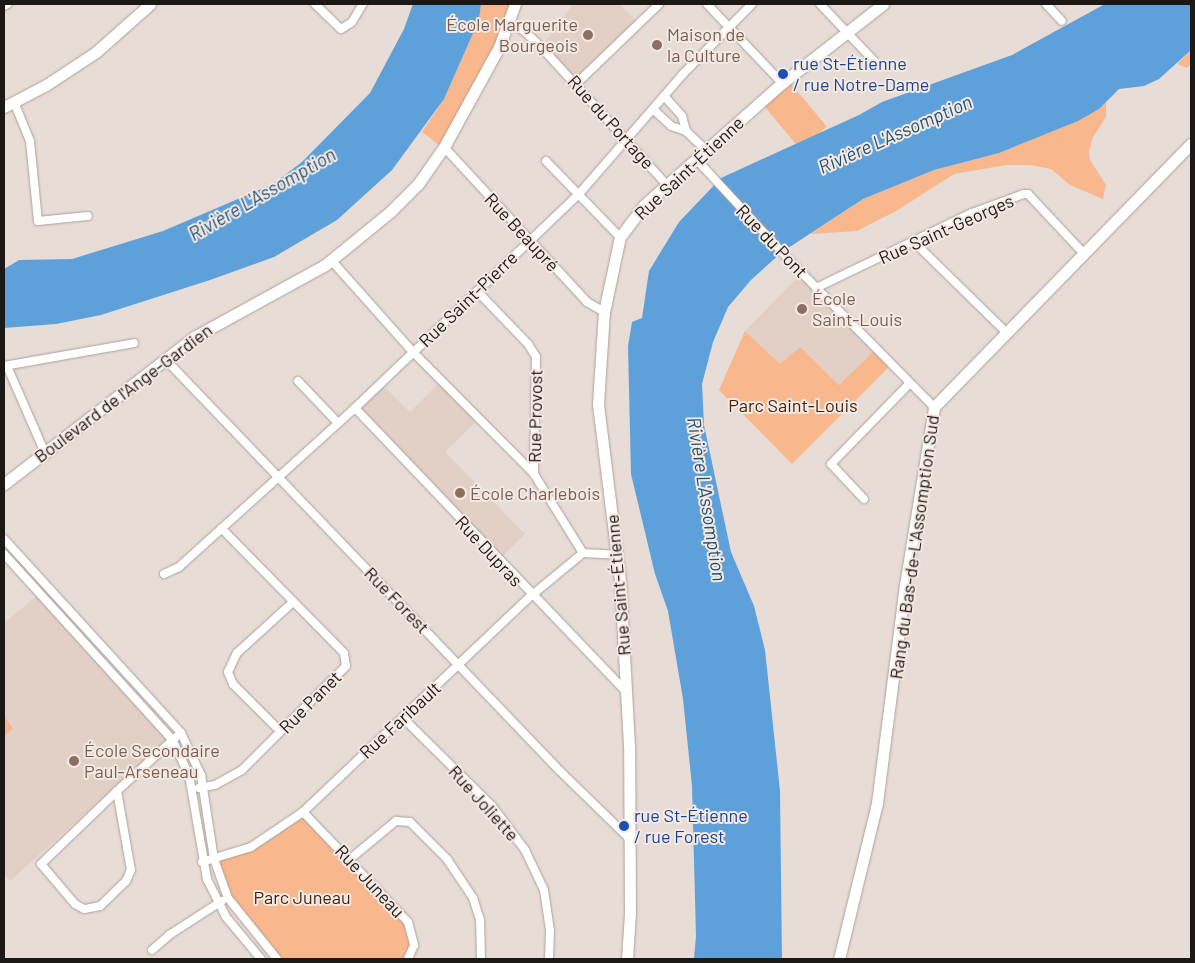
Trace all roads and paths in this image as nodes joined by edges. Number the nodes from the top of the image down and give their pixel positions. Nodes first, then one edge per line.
1 (8, 4) edge
2 (150, 4) edge
3 (316, 4) edge
4 (363, 4) edge
5 (515, 4) edge
6 (659, 4) edge
7 (707, 4) edge
8 (752, 4) edge
9 (820, 4) edge
10 (883, 4) edge
11 (1046, 4) edge
12 (4, 6) edge
13 (1062, 21) dead end
14 (509, 23) junction
15 (728, 26) junction
16 (847, 32) junction
17 (874, 61) dead end
18 (782, 83) junction
19 (576, 84) junction
20 (665, 97) junction
21 (9, 104) edge
22 (654, 110) junction
23 (686, 131) junction
24 (627, 140) junction
25 (1191, 144) edge
26 (444, 147) junction
27 (706, 150) junction
28 (696, 159) junction
29 (546, 161) dead end
30 (667, 184) junction
31 (578, 195) junction
32 (88, 216) dead end
33 (620, 237) junction
34 (530, 241) junction
35 (915, 243) junction
36 (1085, 255) junction
37 (331, 260) junction
38 (816, 288) junction
39 (477, 291) junction
40 (604, 312) junction
41 (1007, 333) junction
42 (134, 343) dead end
43 (413, 352) junction
44 (166, 360) junction
45 (5, 366) edge
46 (298, 382) dead end
47 (910, 383) junction
48 (934, 407) junction
49 (355, 408) junction
50 (337, 422) junction
51 (45, 453) junction
52 (534, 474) junction
53 (277, 475) junction
54 (4, 484) edge
55 (864, 500) dead end
56 (221, 528) junction
57 (4, 539) edge
58 (583, 552) junction
59 (4, 554) edge
60 (618, 555) junction
61 (164, 574) dead end
62 (48, 586) junction
63 (39, 594) junction
64 (532, 596) junction
65 (293, 602) junction
66 (458, 665) junction
67 (626, 692) junction
68 (403, 718) junction
69 (280, 732) junction
70 (182, 733) junction
71 (172, 739) junction
72 (204, 788) junction
73 (193, 789) junction
74 (117, 791) junction
75 (303, 812) junction
76 (630, 839) junction
77 (214, 859) junction
78 (350, 859) junction
79 (202, 862) junction
80 (228, 898) junction
81 (218, 904) junction
82 (152, 950) dead end
83 (261, 959) edge
84 (277, 959) edge
85 (408, 959) edge
86 (481, 959) edge
87 (549, 959) edge
88 (627, 959) edge
89 (839, 959) edge

1 - 12 street
2 - 21 street
3 - 4 street
5 - 14 street, Boulevard de l'Ange-Gardien
6 - 19 street
7 - 15 street
8 - 15 street, Rue Saint-Pierre
9 - 16 street
10 - 16 street, Rue Saint-Étienne
11 - 13 street
14 - 19 street, Rue du Portage
14 - 26 street, Boulevard de l'Ange-Gardien
15 - 18 street
15 - 20 street, Rue Saint-Pierre
16 - 17 street
16 - 18 street, Rue Saint-Étienne
18 - 27 street, Rue Saint-Étienne
19 - 24 street, Rue du Portage
20 - 22 street, Rue Saint-Pierre
20 - 23 street
21 - 32 street
22 - 23 street
22 - 24 street, Rue Saint-Pierre
23 - 27 street
24 - 30 street, Rue du Portage
24 - 31 street, Rue Saint-Pierre
25 - 36 street, Rang du Bas-de-L'Assomption Sud
26 - 34 street, Rue Beaupré
26 - 37 street, Boulevard de l'Ange-Gardien
27 - 28 street, Rue Saint-Étienne
28 - 30 street, Rue Saint-Étienne
28 - 38 street, Rue du Pont
29 - 31 street
30 - 33 street, Rue Saint-Étienne
31 - 33 street
31 - 34 street, Rue Saint-Pierre
33 - 40 street, Rue Saint-Étienne
34 - 39 street, Rue Saint-Pierre
34 - 40 street, Rue Beaupré
35 - 36 street, Rue Saint-Georges
35 - 38 street, Rue Saint-Georges
35 - 41 street
36 - 41 street, Rang du Bas-de-L'Assomption Sud
37 - 43 street
37 - 44 street, Boulevard de l'Ange-Gardien
38 - 47 street, Rue du Pont
39 - 43 street, Rue Saint-Pierre
39 - 52 street, Rue Provost
40 - 60 street, Rue Saint-Étienne
41 - 48 street, Rang du Bas-de-L'Assomption Sud
42 - 45 street
43 - 49 street, Rue Saint-Pierre
43 - 52 street
44 - 51 street, Boulevard de l'Ange-Gardien
44 - 53 street, Rue Forest
45 - 51 street
46 - 50 street
47 - 48 street, Rue du Pont
47 - 55 street
48 - 89 street, Rang du Bas-de-L'Assomption Sud
49 - 50 street, Rue Saint-Pierre
49 - 64 street, Rue Dupras
50 - 53 street, Rue Saint-Pierre
51 - 54 street, Boulevard de l'Ange-Gardien
52 - 58 street
53 - 56 street, Rue Saint-Pierre
53 - 66 street, Rue Forest
56 - 61 street, Rue Saint-Pierre
56 - 65 street, Rue Panet
57 - 62 street
58 - 60 street
58 - 64 street, Rue Faribault
59 - 63 street
60 - 67 street, Rue Saint-Étienne
62 - 63 street
62 - 70 street
63 - 71 street
64 - 66 street, Rue Faribault
64 - 67 street, Rue Dupras
65 - 69 street
65 - 69 street, Rue Panet
66 - 68 street, Rue Faribault
66 - 76 street, Rue Forest
67 - 76 street, Rue Saint-Étienne
68 - 75 street, Rue Faribault
68 - 87 street, Rue Joliette
69 - 72 street, Rue Panet
70 - 71 street
70 - 72 street
71 - 73 street
71 - 74 street
72 - 73 street, Rue Panet
72 - 77 street
73 - 79 street
74 - 74 street
75 - 77 street, Rue Faribault
75 - 78 street, Rue Juneau
76 - 88 street, Rue Saint-Étienne
77 - 79 street, Rue Faribault
77 - 80 street
78 - 85 street, Rue Juneau
78 - 86 street
79 - 81 street
80 - 81 street
80 - 84 street
81 - 82 street
81 - 83 street

